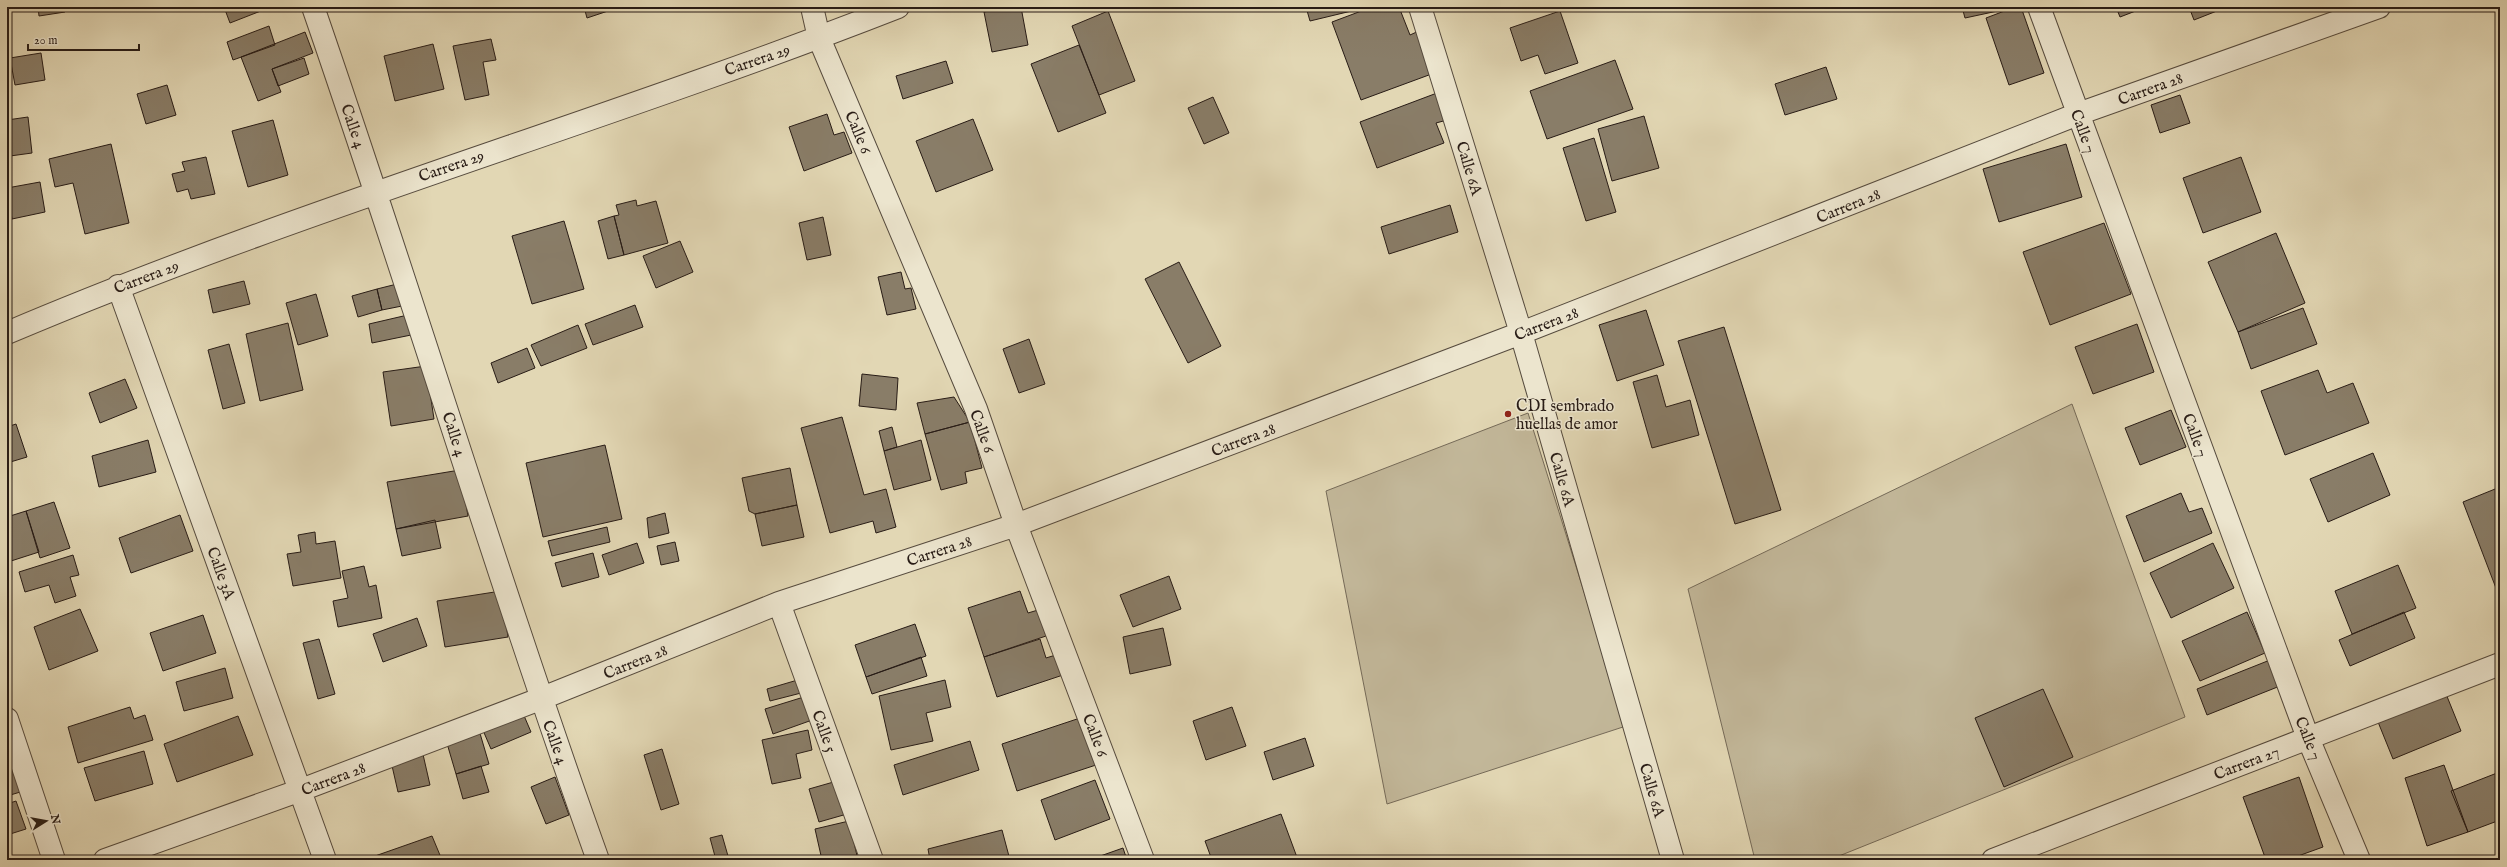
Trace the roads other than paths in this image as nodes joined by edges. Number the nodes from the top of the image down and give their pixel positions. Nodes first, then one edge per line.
1 (313, 7) edge
2 (812, 7) edge
3 (898, 7) edge
4 (1420, 7) edge
5 (2039, 7) edge
6 (2379, 7) edge
7 (819, 38) junction
8 (2078, 114) junction
9 (377, 191) junction
10 (118, 286) junction
11 (7, 333) edge
12 (1521, 333) junction
13 (1016, 524) junction
14 (779, 603) junction
15 (2500, 664) edge
16 (540, 699) junction
17 (7, 719) edge
18 (2308, 738) junction
19 (301, 790) junction
20 (54, 860) edge
21 (104, 860) edge
22 (325, 860) edge
23 (598, 860) edge
24 (872, 860) edge
25 (1143, 860) edge
26 (1673, 860) edge
27 (1993, 860) edge
28 (2359, 860) edge

1 - 9 street, Calle 4
2 - 7 street, Calle 6
3 - 7 street, Carrera 29
4 - 12 street, Calle 6A
5 - 8 street, Calle 7
6 - 8 street, Carrera 28
7 - 9 street, Carrera 29
7 - 13 street, Calle 6
8 - 12 street, Carrera 28
8 - 18 street, Calle 7
9 - 10 street, Carrera 29
9 - 16 street, Calle 4
10 - 11 street, Carrera 29
10 - 19 street, Calle 3A
12 - 13 street, Carrera 28
12 - 26 street, Calle 6A
13 - 14 street, Carrera 28
13 - 25 street, Calle 6
14 - 16 street, Carrera 28
14 - 24 street, Calle 5
15 - 18 street, Carrera 27
16 - 19 street, Carrera 28
16 - 23 street, Calle 4
17 - 20 street
18 - 27 street, Carrera 27
18 - 28 street, Calle 7
19 - 21 street, Carrera 28
19 - 22 street, Calle 3A

